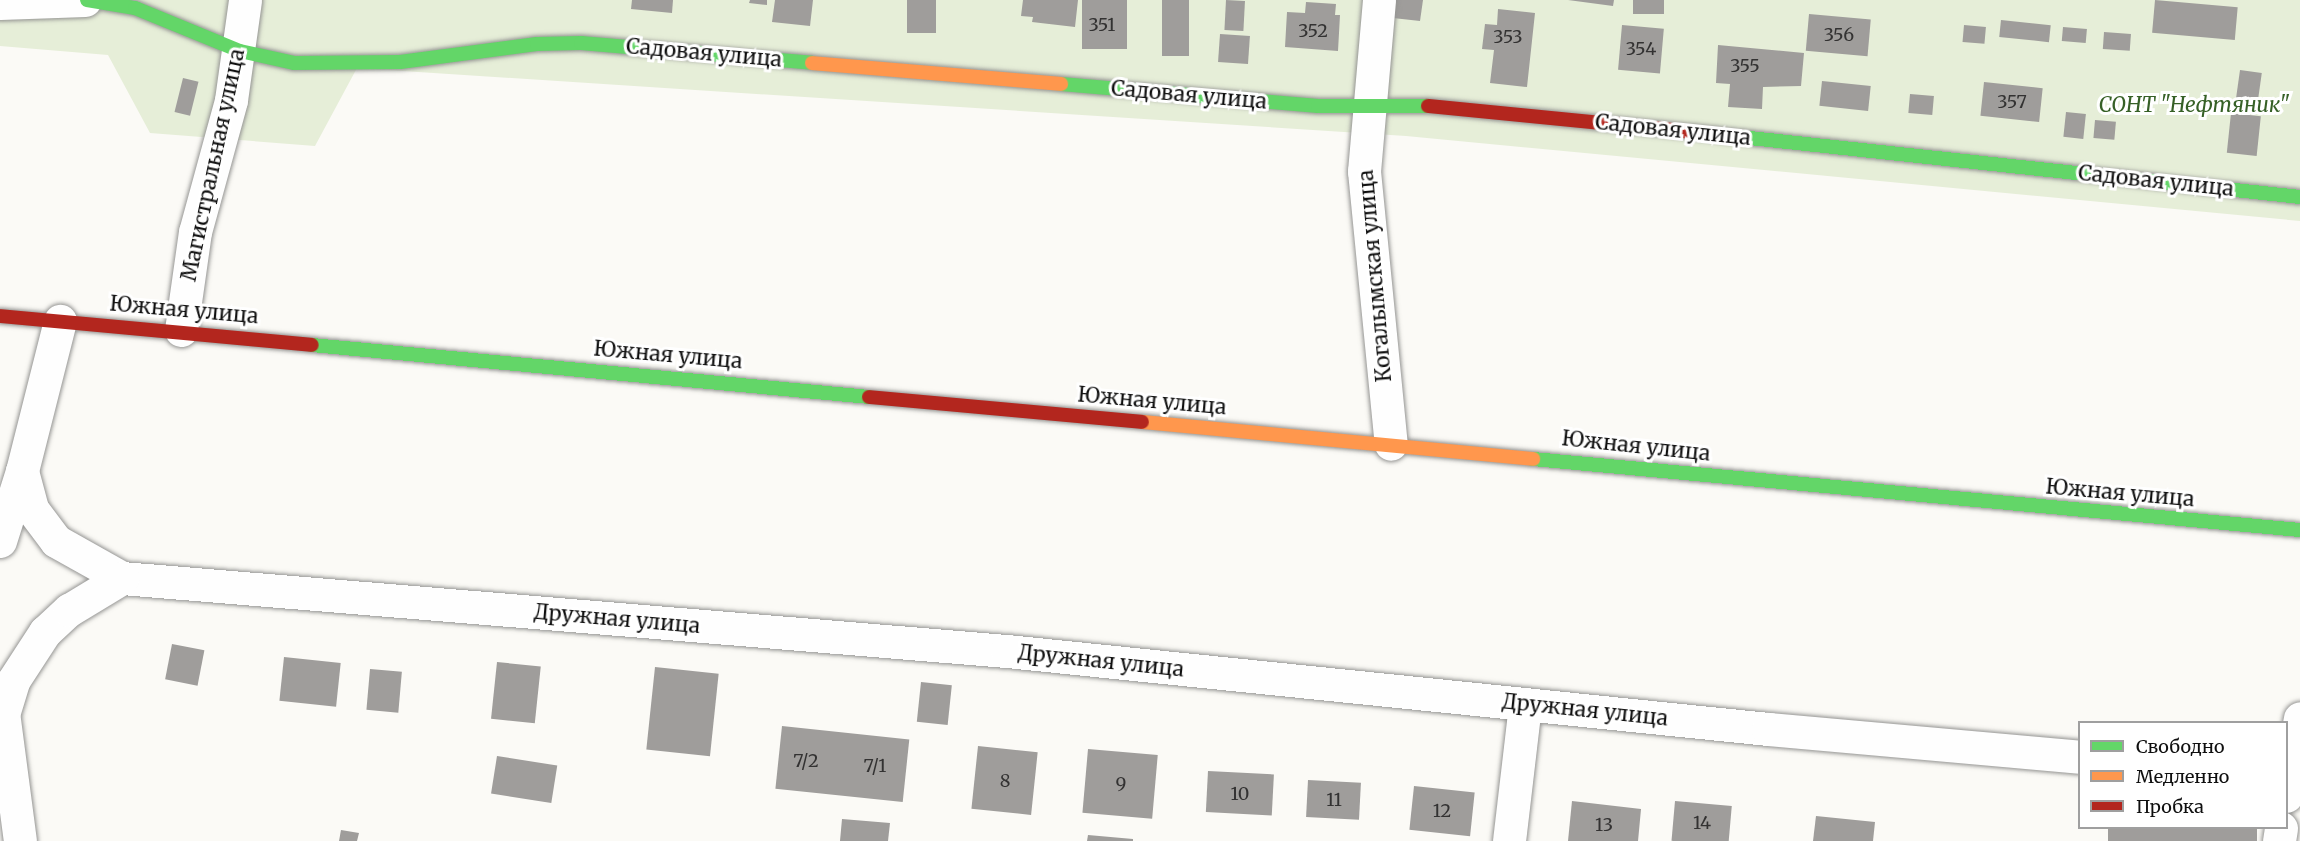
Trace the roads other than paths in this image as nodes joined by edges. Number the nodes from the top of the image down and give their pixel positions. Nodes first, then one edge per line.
1 (86, 0) edge
2 (245, 0) edge
3 (1379, 0) edge
4 (0, 3) edge
5 (240, 51) junction
6 (1367, 106) junction
7 (2300, 197) edge
8 (0, 316) edge
9 (60, 321) junction
10 (181, 330) junction
11 (1391, 444) junction
12 (22, 471) junction
13 (2300, 530) edge
14 (0, 541) edge
15 (122, 578) junction
16 (0, 679) edge
17 (1525, 705) junction
18 (2, 718) junction
19 (2300, 718) edge
20 (2078, 757) edge
21 (2288, 781) edge
22 (20, 841) edge
23 (1509, 841) edge

1 - 4 street, Садовая улица
1 - 5 street, Садовая улица
2 - 5 street, Магистральная улица
3 - 6 street, Когалымская улица
5 - 6 street, Садовая улица
5 - 10 street, Магистральная улица
6 - 7 street, Садовая улица
6 - 11 street, Когалымская улица
8 - 9 street, Южная улица
9 - 10 street, Южная улица
9 - 12 street
10 - 11 street, Южная улица
11 - 13 street, Южная улица
12 - 14 street
12 - 15 street, Дружная улица
15 - 17 street, Дружная улица
15 - 18 street
16 - 18 street
17 - 20 street, Дружная улица
17 - 23 street
18 - 22 street
19 - 21 street

